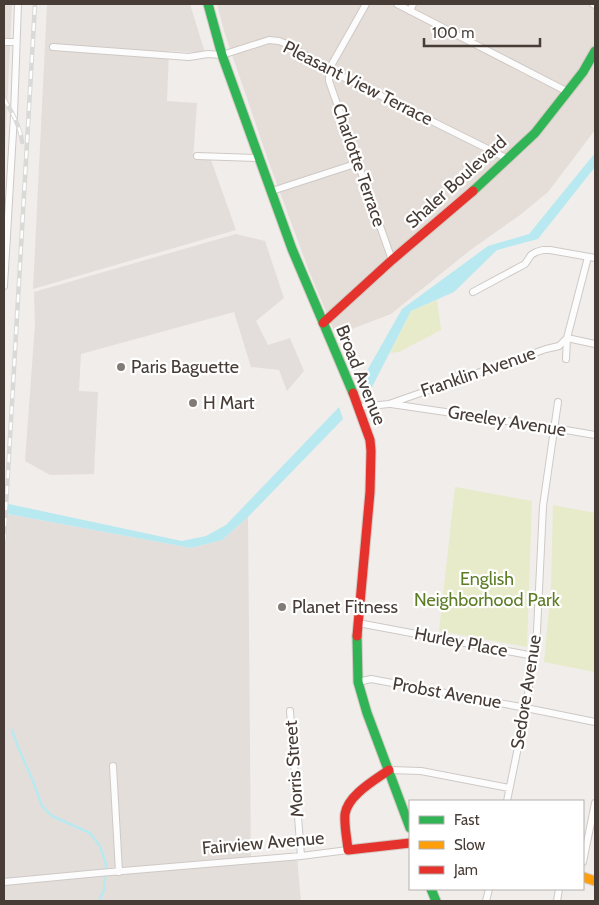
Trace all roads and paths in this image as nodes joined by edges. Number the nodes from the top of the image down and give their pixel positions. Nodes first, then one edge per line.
1 (18, 4) edge
2 (208, 4) edge
3 (366, 4) edge
4 (398, 4) edge
5 (414, 4) edge
6 (410, 11) junction
7 (4, 42) edge
8 (16, 42) junction
9 (53, 47) dead end
10 (595, 51) edge
11 (222, 55) junction
12 (329, 70) junction
13 (568, 92) junction
14 (198, 156) dead end
15 (259, 158) junction
16 (508, 160) junction
17 (358, 163) junction
18 (272, 192) junction
19 (588, 257) junction
20 (595, 258) edge
21 (392, 260) junction
22 (4, 286) edge
23 (473, 292) dead end
24 (323, 323) junction
25 (567, 338) junction
26 (595, 344) edge
27 (566, 360) dead end
28 (558, 402) dead end
29 (389, 404) junction
30 (360, 408) junction
31 (554, 428) junction
32 (595, 435) edge
33 (358, 623) junction
34 (534, 656) junction
35 (358, 682) junction
36 (526, 708) junction
37 (290, 711) dead end
38 (595, 722) edge
39 (113, 766) dead end
40 (389, 770) junction
41 (509, 788) junction
42 (507, 800) edge
43 (595, 806) edge
44 (409, 825) edge
45 (409, 843) edge
46 (348, 850) junction
47 (301, 856) junction
48 (584, 857) edge
49 (115, 872) junction
50 (4, 882) edge

1 - 8 street
2 - 11 main road, Broad Avenue
3 - 12 street
4 - 6 street
5 - 6 street
6 - 13 street
7 - 8 street
8 - 22 street
9 - 11 street, Pleasant View Terrace
10 - 13 main road, Shaler Boulevard
11 - 12 street, Pleasant View Terrace
11 - 15 main road, Broad Avenue
12 - 16 street, Pleasant View Terrace
12 - 17 street, Charlotte Terrace
13 - 16 main road, Shaler Boulevard
14 - 15 street
15 - 18 main road, Broad Avenue
16 - 21 main road, Shaler Boulevard
17 - 18 street
17 - 21 street, Charlotte Terrace
18 - 24 main road, Broad Avenue
19 - 20 street
19 - 23 street
19 - 25 street
21 - 24 main road, Shaler Boulevard
24 - 30 main road, Broad Avenue
25 - 26 street
25 - 27 street
25 - 29 street, Franklin Avenue
28 - 31 street, Sedore Avenue
29 - 30 street, Franklin Avenue
29 - 31 street, Greeley Avenue
30 - 33 main road, Broad Avenue
31 - 32 street, Greeley Avenue
31 - 34 street, Sedore Avenue
33 - 34 street, Hurley Place
33 - 35 main road, Broad Avenue
34 - 36 street, Sedore Avenue
35 - 36 street, Probst Avenue
35 - 40 main road, Broad Avenue
36 - 38 street, Probst Avenue
36 - 41 street, Sedore Avenue
37 - 47 street, Morris Street
39 - 49 street
40 - 41 street
40 - 44 main road, Broad Avenue
40 - 46 main road
41 - 42 street, Sedore Avenue
43 - 48 street
45 - 46 main road, Fairview Avenue
46 - 47 street, Fairview Avenue
47 - 49 street, Fairview Avenue
49 - 50 street, Fairview Avenue

